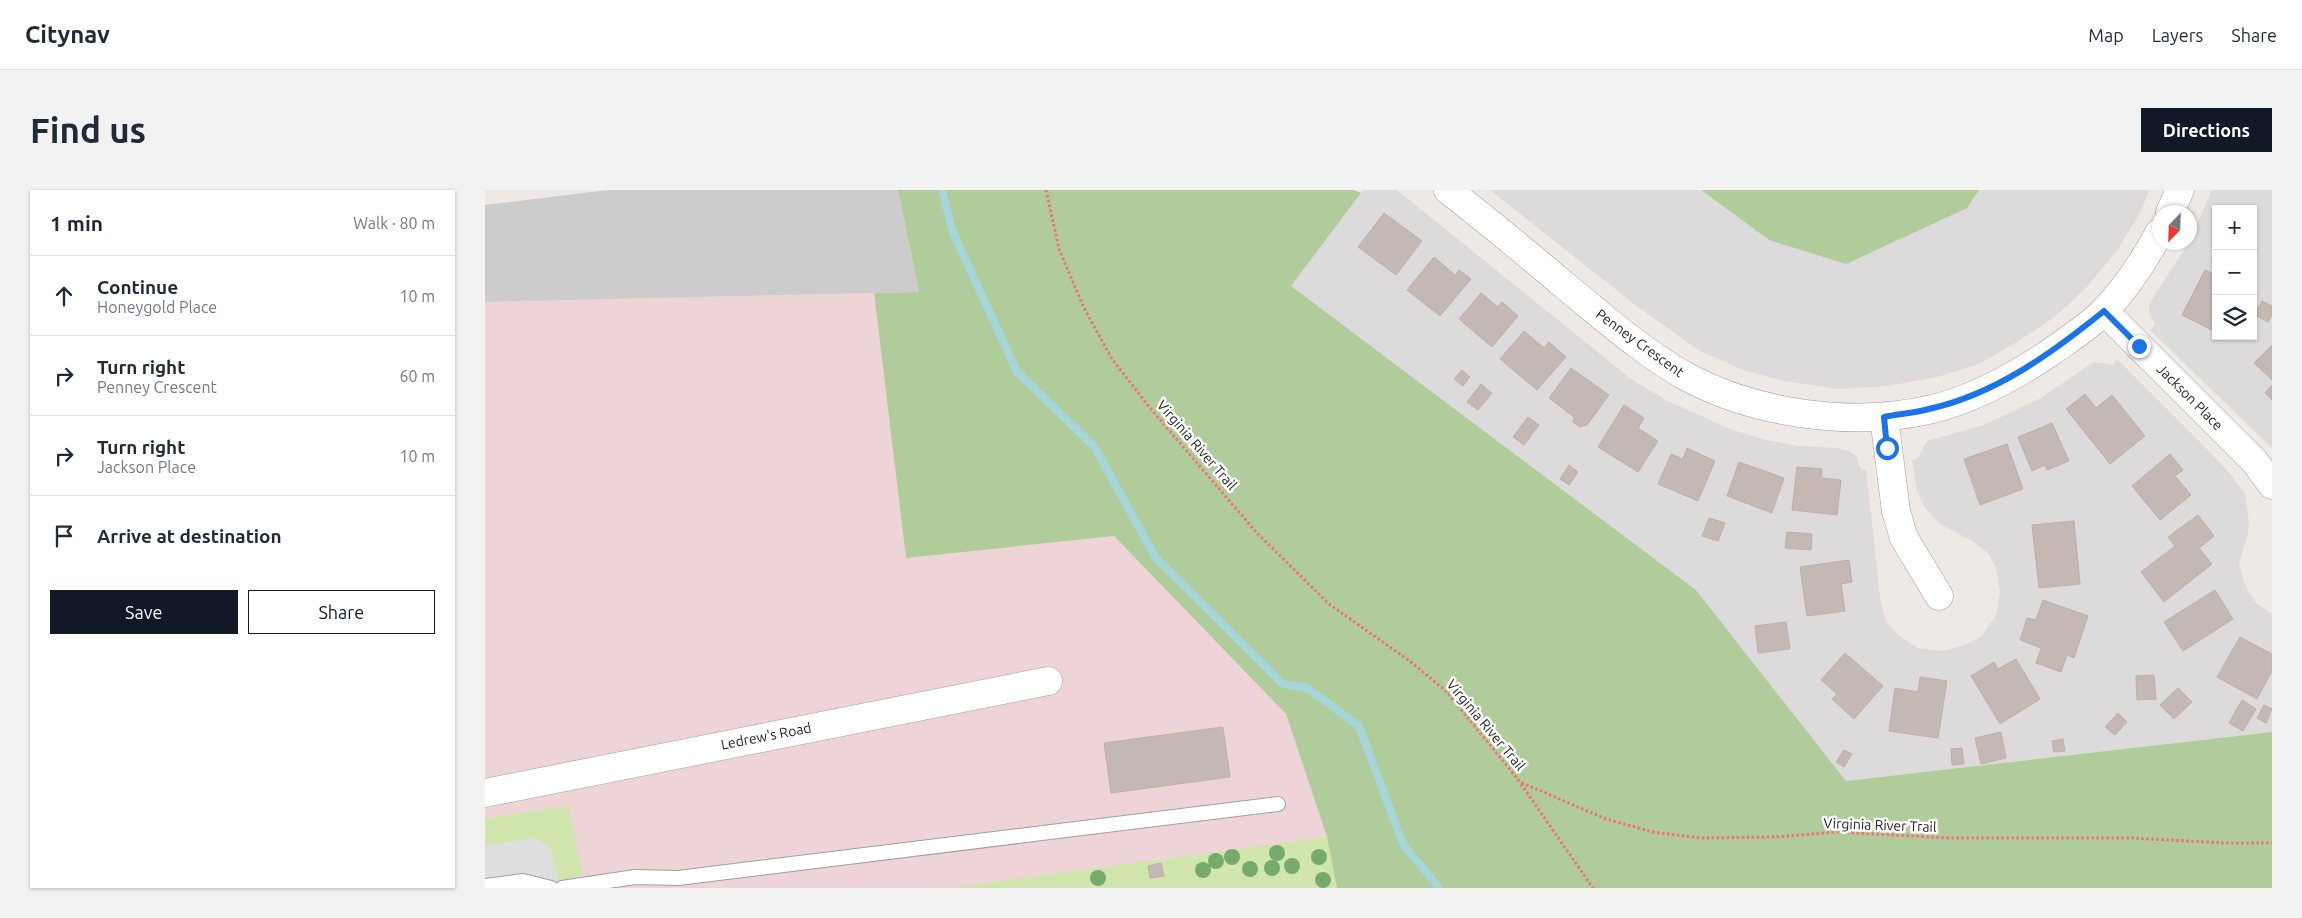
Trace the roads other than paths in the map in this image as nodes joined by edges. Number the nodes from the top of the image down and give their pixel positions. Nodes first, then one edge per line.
1 (1448, 190) edge
2 (2179, 190) edge
3 (2173, 205) edge
4 (2152, 246) edge
5 (2104, 311) junction
6 (1884, 417) junction
7 (2272, 485) edge
8 (1939, 596) dead end
9 (1048, 681) dead end
10 (485, 792) edge
11 (1278, 804) dead end
12 (485, 886) edge
13 (551, 888) edge
14 (562, 888) edge

1 - 6 street, Penney Crescent
2 - 3 street
4 - 5 street, Penney Crescent
5 - 6 street, Penney Crescent
5 - 7 street, Jackson Place
6 - 8 street
9 - 10 street, Ledrew's Road
11 - 14 lane
12 - 13 lane

